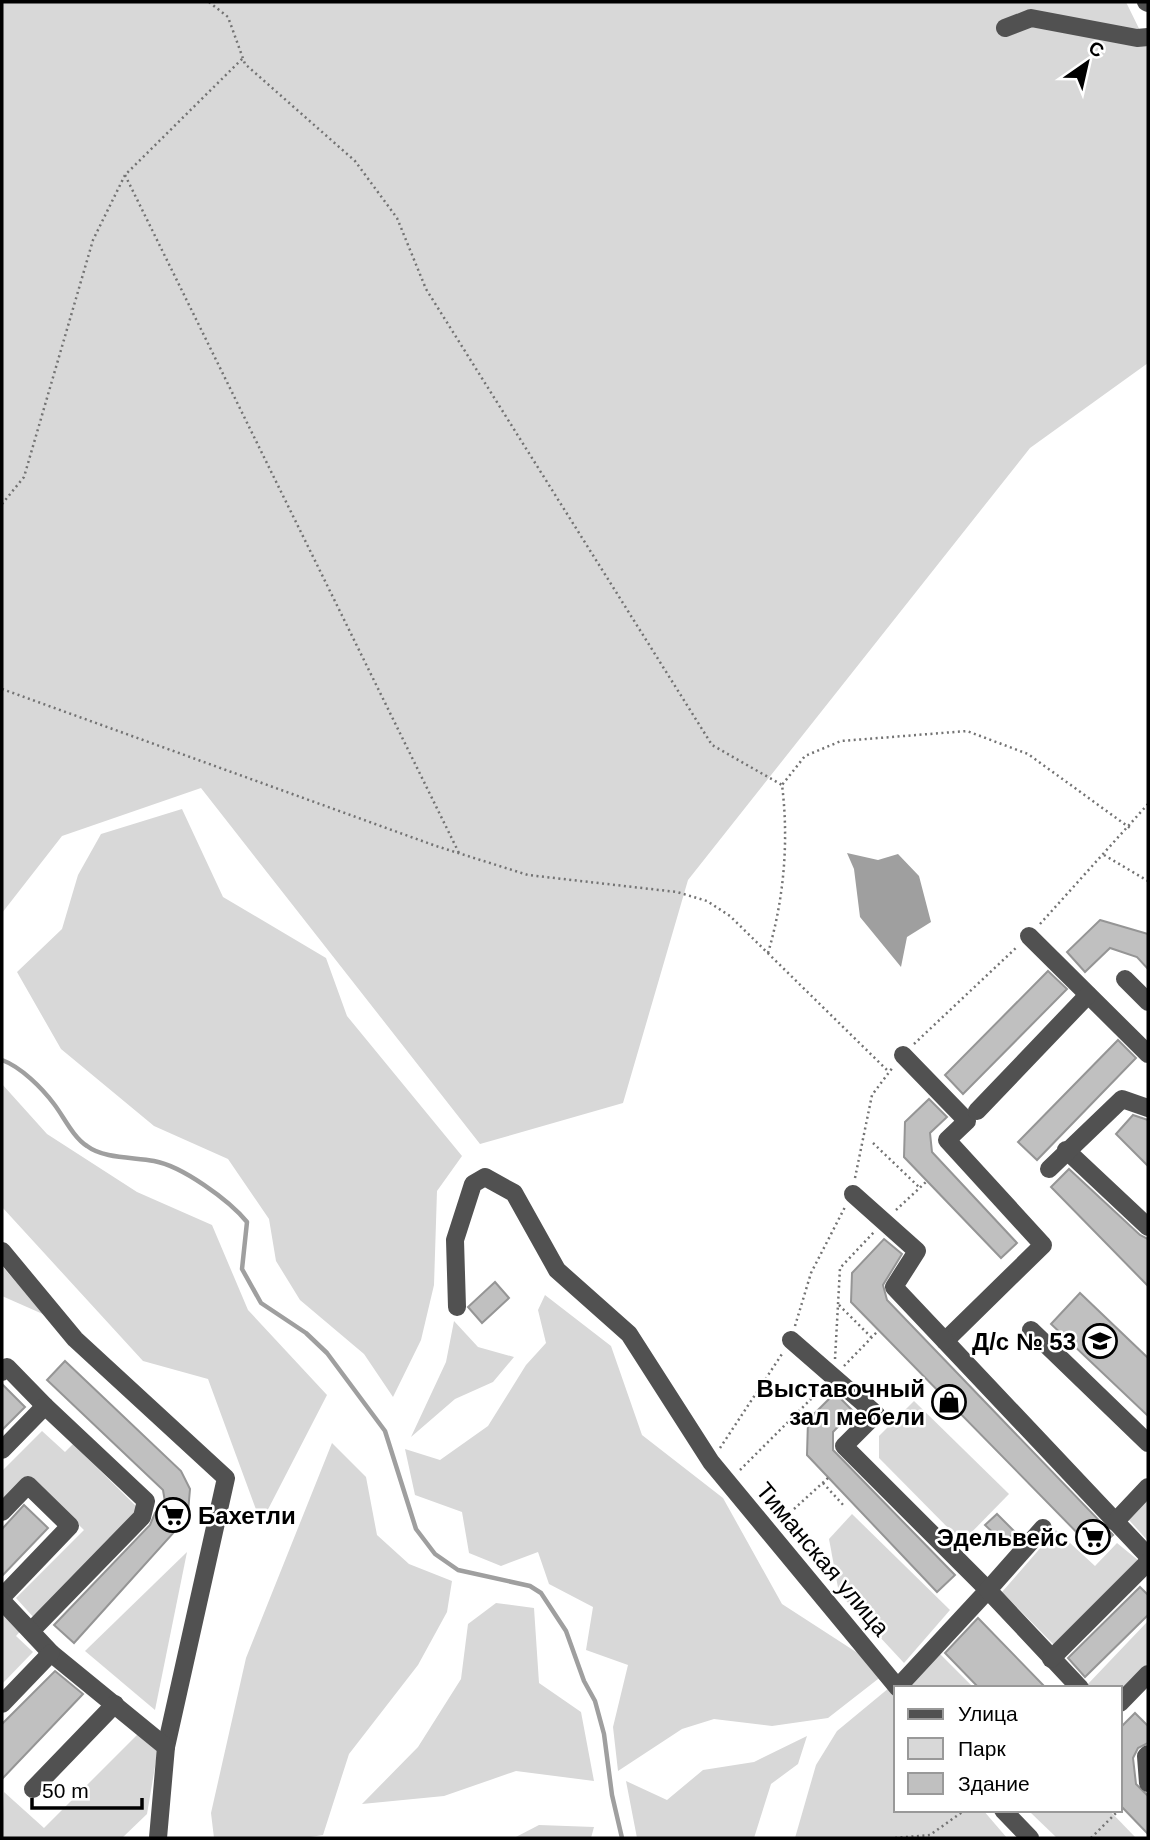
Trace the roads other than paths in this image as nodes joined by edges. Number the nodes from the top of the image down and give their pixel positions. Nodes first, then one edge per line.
1 (1005, 28) dead end
2 (1148, 37) edge
3 (1029, 936) road end
4 (1125, 979) dead end
5 (1088, 995) junction
6 (1148, 1002) edge
7 (1148, 1054) edge
8 (903, 1055) road end
9 (1148, 1108) edge
10 (977, 1111) dead end
11 (1066, 1150) junction
12 (1049, 1168) dead end
13 (853, 1194) road end
14 (1148, 1227) edge
15 (2, 1251) edge
16 (457, 1307) dead end
17 (1031, 1330) dead end
18 (791, 1340) road end
19 (945, 1342) junction
20 (2, 1372) edge
21 (45, 1406) junction
22 (1148, 1443) edge
23 (2, 1450) edge
24 (1148, 1487) edge
25 (2, 1512) edge
26 (1115, 1522) junction
27 (1043, 1528) dead end
28 (1148, 1556) edge
29 (1148, 1562) edge
30 (988, 1590) junction
31 (2, 1599) edge
32 (32, 1630) junction
33 (51, 1653) junction
34 (1051, 1658) junction
35 (1147, 1679) edge
36 (897, 1686) edge
37 (899, 1686) edge
38 (1078, 1686) edge
39 (1122, 1701) edge
40 (2, 1704) edge
41 (115, 1704) junction
42 (166, 1747) junction
43 (1148, 1754) edge
44 (1148, 1783) edge
45 (33, 1789) dead end
46 (1008, 1812) edge
47 (158, 1838) edge
48 (1030, 1838) edge

1 - 2 street
3 - 5 street
4 - 6 street
5 - 7 street
5 - 10 street
8 - 19 street
9 - 11 street
11 - 12 street
11 - 14 street
13 - 19 street
15 - 42 street
16 - 36 street, Тиманская улица
17 - 22 street
18 - 30 street
19 - 26 street
20 - 21 street
21 - 23 street
21 - 32 street
24 - 26 street
25 - 31 street
26 - 28 street
27 - 30 street
29 - 34 street
30 - 34 street
30 - 37 street
31 - 32 street
32 - 33 street
33 - 40 street
33 - 41 street
34 - 38 street
35 - 39 street
41 - 42 street
41 - 45 street
42 - 47 street
43 - 44 street
46 - 48 street

